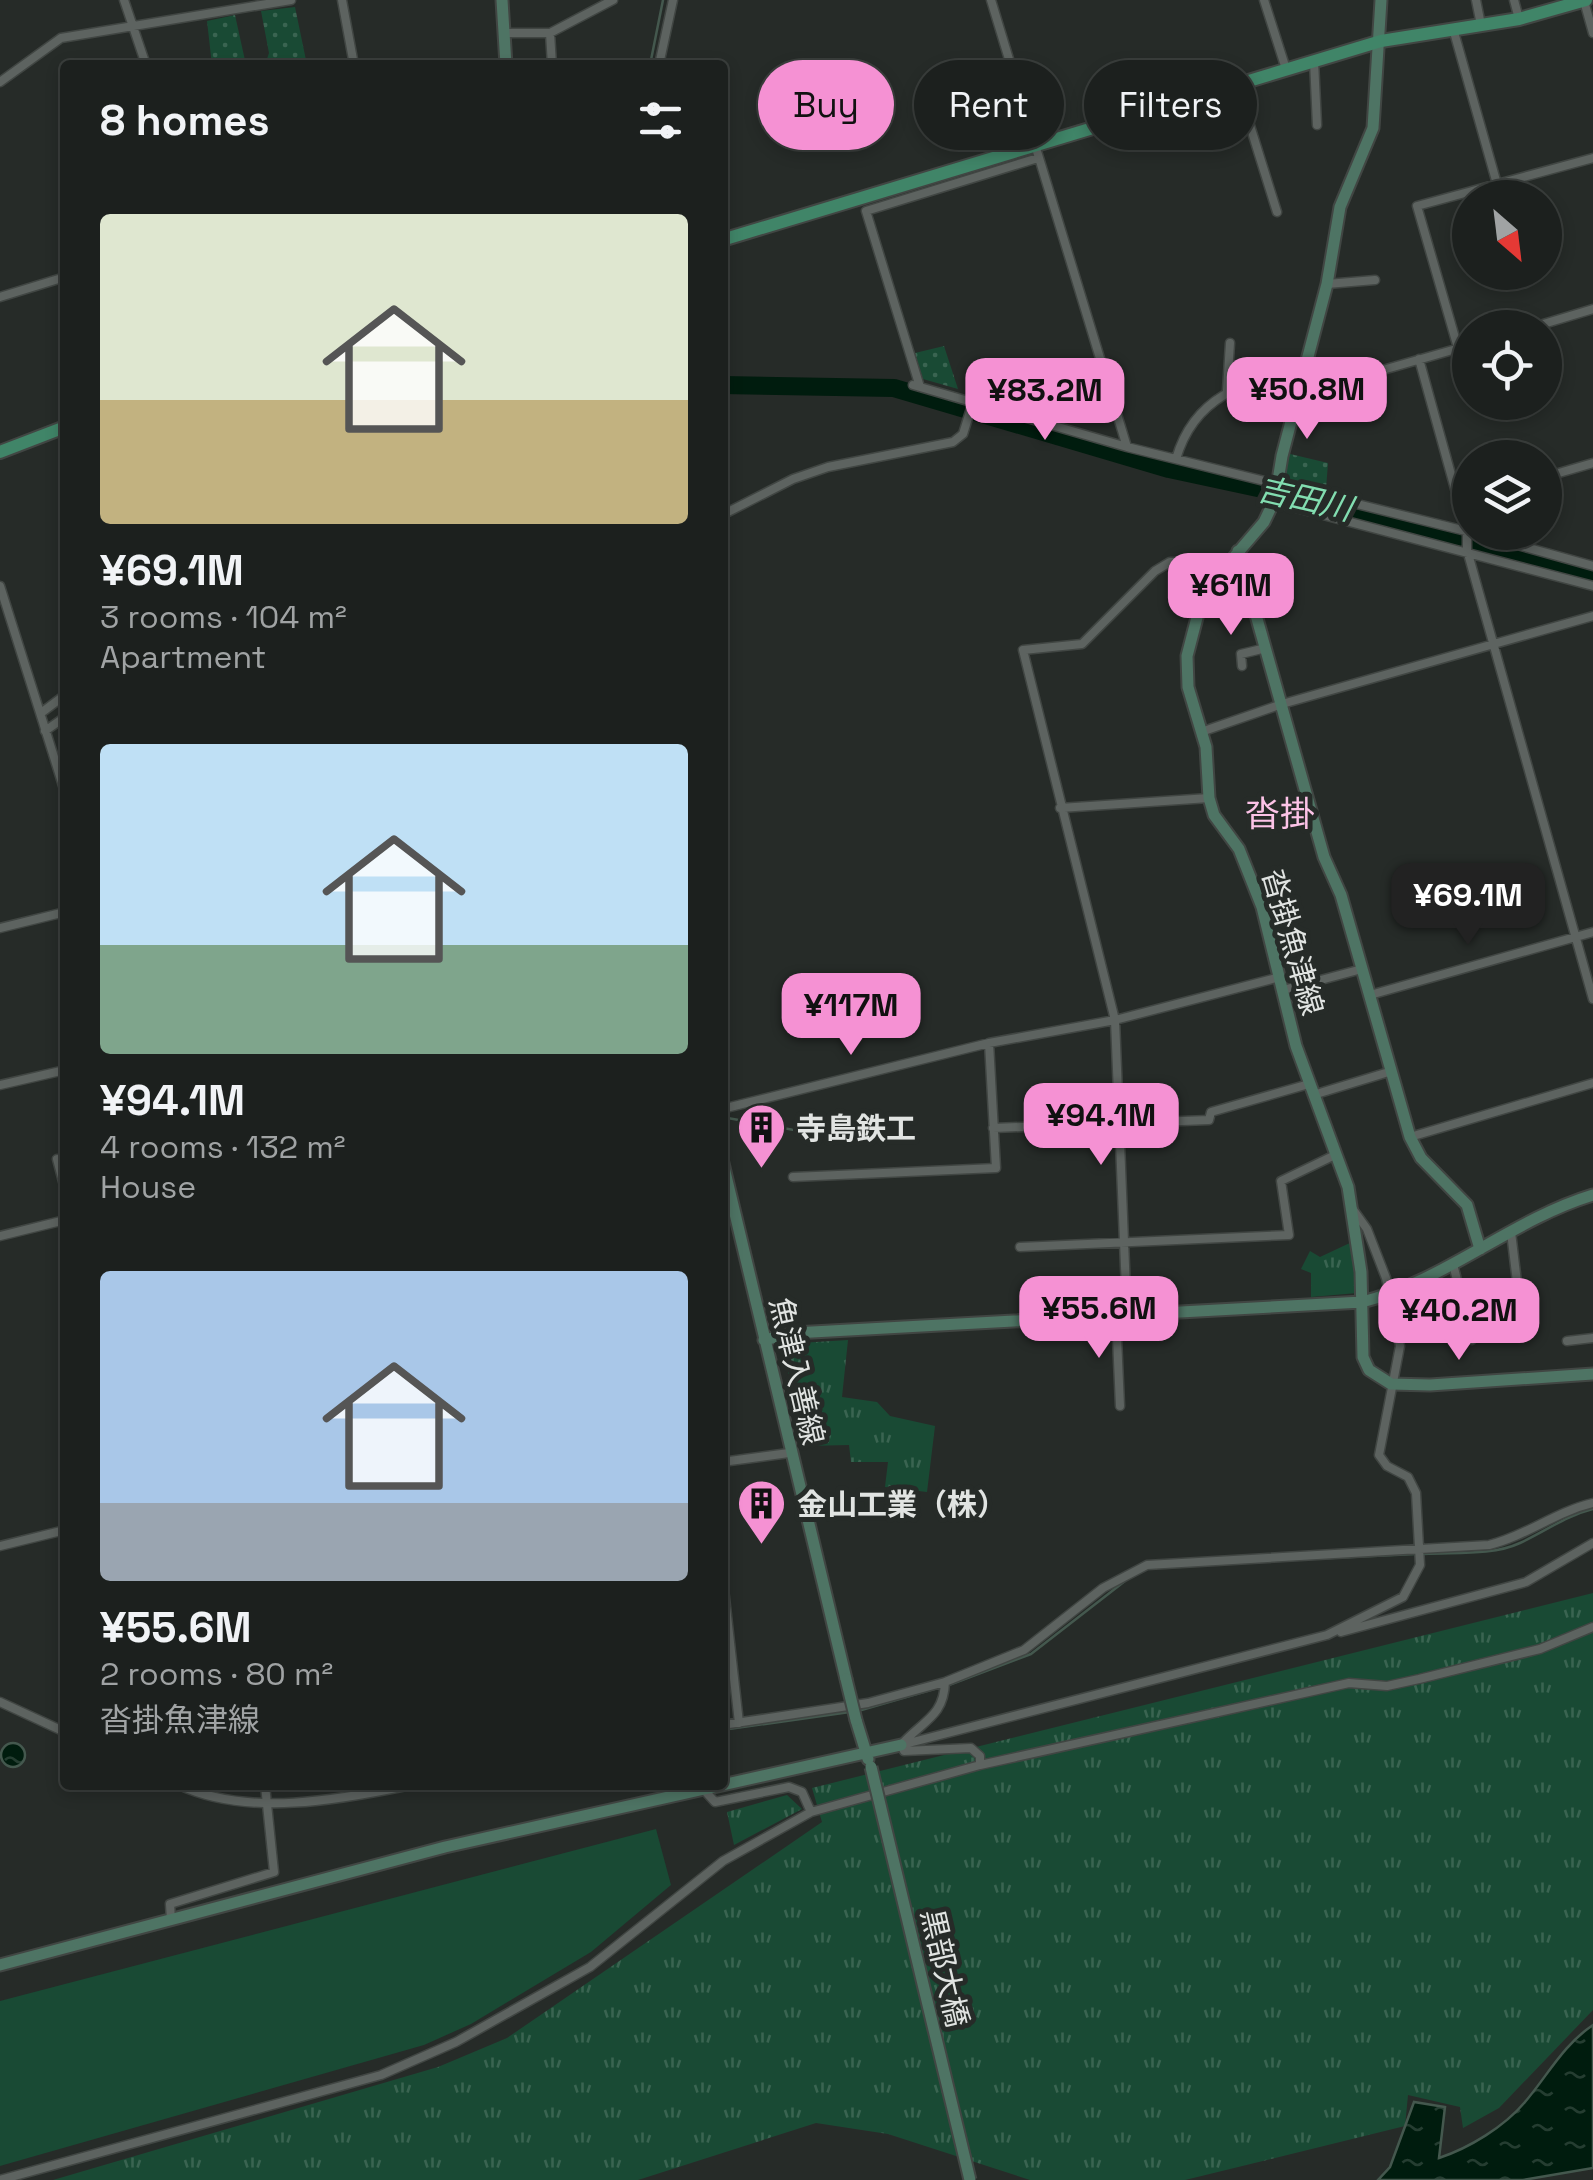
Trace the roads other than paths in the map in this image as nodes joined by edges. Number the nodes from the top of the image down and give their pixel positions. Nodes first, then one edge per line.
1 (124, 0) edge
2 (290, 0) edge
3 (342, 0) edge
4 (502, 0) edge
5 (612, 0) edge
6 (672, 0) edge
7 (990, 0) edge
8 (1264, 0) edge
9 (1381, 0) edge
10 (1476, 0) edge
11 (1514, 0) edge
12 (1585, 0) edge
13 (1519, 20) junction
14 (1482, 26) junction
15 (133, 27) junction
16 (504, 32) junction
17 (550, 32) junction
18 (1454, 32) junction
19 (1593, 34) edge
20 (1381, 42) junction
21 (144, 60) edge
22 (353, 60) edge
23 (506, 60) edge
24 (552, 60) edge
25 (660, 60) edge
26 (1314, 61) junction
27 (1286, 69) junction
28 (1257, 78) edge
29 (0, 82) edge
30 (1316, 125) dead end
31 (1084, 136) edge
32 (1257, 148) edge
33 (1036, 152) junction
34 (1593, 158) edge
35 (1496, 180) edge
36 (1512, 180) edge
37 (1452, 196) edge
38 (1278, 212) dead end
39 (728, 238) edge
40 (60, 279) edge
41 (1375, 280) dead end
42 (1327, 284) junction
43 (0, 297) edge
44 (1593, 310) edge
45 (1562, 319) edge
46 (1452, 327) edge
47 (1230, 343) dead end
48 (1452, 350) edge
49 (1419, 360) junction
50 (1306, 367) junction
51 (1227, 390) junction
52 (1299, 394) junction
53 (973, 402) junction
54 (60, 429) edge
55 (1127, 447) junction
56 (0, 452) edge
57 (1176, 459) junction
58 (1593, 463) edge
59 (1562, 472) edge
60 (1452, 479) edge
61 (1277, 493) junction
62 (728, 513) edge
63 (1452, 534) edge
64 (1452, 534) edge
65 (1471, 550) edge
66 (1499, 550) edge
67 (1522, 550) edge
68 (1238, 551) junction
69 (1593, 566) edge
70 (1211, 584) junction
71 (0, 586) edge
72 (1593, 586) edge
73 (1593, 616) edge
74 (12, 621) junction
75 (0, 625) edge
76 (1493, 646) junction
77 (1266, 648) junction
78 (1242, 666) dead end
79 (60, 698) edge
80 (1282, 704) junction
81 (40, 712) junction
82 (60, 721) edge
83 (46, 731) junction
84 (1201, 732) junction
85 (60, 776) edge
86 (1208, 798) junction
87 (1060, 808) junction
88 (60, 913) edge
89 (0, 928) edge
90 (1593, 932) edge
91 (1576, 937) junction
92 (1362, 969) junction
93 (1280, 977) junction
94 (1283, 990) junction
95 (1370, 995) junction
96 (1593, 999) edge
97 (1114, 1020) junction
98 (989, 1043) junction
99 (60, 1071) edge
100 (1392, 1071) junction
101 (1593, 1082) edge
102 (0, 1085) edge
103 (1311, 1090) junction
104 (728, 1108) edge
105 (1116, 1124) junction
106 (994, 1128) junction
107 (1410, 1137) junction
108 (1335, 1155) junction
109 (56, 1158) dead end
110 (60, 1172) edge
111 (793, 1177) dead end
112 (728, 1185) edge
113 (1593, 1195) edge
114 (1352, 1208) junction
115 (60, 1221) edge
116 (1511, 1232) junction
117 (0, 1236) edge
118 (1124, 1243) junction
119 (1020, 1247) dead end
120 (1480, 1249) junction
121 (1453, 1264) junction
122 (1389, 1295) junction
123 (1362, 1302) junction
124 (1121, 1315) junction
125 (1531, 1322) dead end
126 (1593, 1338) edge
127 (764, 1340) junction
128 (1472, 1340) dead end
129 (1568, 1341) dead end
130 (1593, 1376) edge
131 (1391, 1384) junction
132 (1120, 1406) dead end
133 (789, 1454) junction
134 (728, 1461) edge
135 (1593, 1503) edge
136 (60, 1531) edge
137 (1593, 1543) edge
138 (0, 1546) edge
139 (1419, 1548) junction
140 (728, 1624) edge
141 (1593, 1628) edge
142 (1326, 1635) junction
143 (945, 1682) junction
144 (0, 1702) edge
145 (739, 1722) junction
146 (728, 1724) edge
147 (60, 1730) edge
148 (901, 1745) junction
149 (866, 1753) junction
150 (980, 1765) junction
151 (871, 1768) joint
152 (728, 1785) edge
153 (203, 1790) edge
154 (265, 1790) edge
155 (382, 1790) edge
156 (704, 1790) joint
157 (266, 1803) junction
158 (811, 1812) junction
159 (171, 1920) junction
160 (0, 1964) edge
161 (0, 2180) edge
162 (970, 2180) edge

1 - 15 street
2 - 15 street
3 - 22 street
4 - 16 main road
5 - 17 street
6 - 25 street
7 - 33 street
8 - 27 street
9 - 20 main road, 沓掛魚津線
10 - 14 street
11 - 13 street
12 - 13 main road
12 - 19 street
13 - 14 main road
14 - 18 main road
15 - 21 street
15 - 29 street
16 - 17 street
16 - 23 main road
17 - 24 street
18 - 20 main road
18 - 35 street
20 - 26 main road
20 - 42 main road, 沓掛魚津線
26 - 27 main road
26 - 30 street
27 - 28 main road
31 - 33 main road
32 - 38 street
33 - 39 main road
33 - 53 street
33 - 55 street
34 - 36 street
37 - 46 street
40 - 43 street
41 - 42 street
42 - 50 main road, 沓掛魚津線
44 - 45 street
47 - 51 street
48 - 49 street
49 - 52 street
49 - 60 street
50 - 51 street
50 - 52 main road, 沓掛魚津線
51 - 57 street
52 - 61 main road, 沓掛魚津線
53 - 55 street
53 - 62 street
54 - 56 main road
55 - 57 street
57 - 61 street
58 - 59 street
61 - 63 street
61 - 64 street
61 - 68 main road, 沓掛魚津線
65 - 76 street
66 - 72 street
67 - 69 street
68 - 70 main road, 沓掛魚津線
68 - 77 main road, 沓掛魚津線
70 - 84 main road, 沓掛魚津線
70 - 87 street
71 - 74 street
73 - 76 street
74 - 75 street
74 - 81 street
76 - 80 street
76 - 91 street
77 - 78 street
77 - 80 main road, 沓掛魚津線
79 - 81 street
80 - 84 street
80 - 92 main road, 沓掛魚津線
81 - 83 street
82 - 83 street
83 - 85 street
84 - 86 main road, 沓掛魚津線
86 - 87 street
86 - 93 main road, 沓掛魚津線
87 - 97 street
88 - 89 street
90 - 91 street
91 - 95 street
91 - 96 street
92 - 94 street
92 - 95 main road, 沓掛魚津線
93 - 94 main road, 沓掛魚津線
93 - 97 street
94 - 103 main road, 沓掛魚津線
95 - 100 main road, 沓掛魚津線
97 - 98 street
97 - 105 street
98 - 104 street
98 - 106 street
99 - 102 street
100 - 103 street
100 - 107 main road, 沓掛魚津線
101 - 107 street
103 - 105 street
103 - 108 main road, 沓掛魚津線
105 - 106 street
105 - 118 street
106 - 111 street
107 - 120 main road, 沓掛魚津線
108 - 114 main road, 沓掛魚津線
108 - 118 street
109 - 110 street
112 - 127 main road, 魚津入善線
113 - 116 main road
114 - 122 street
114 - 123 main road, 沓掛魚津線
115 - 117 street
116 - 120 main road
116 - 125 street
118 - 119 street
118 - 124 street
120 - 121 main road
121 - 122 main road
121 - 128 street
122 - 123 main road
122 - 131 street
123 - 124 main road
123 - 131 main road, 沓掛魚津線
124 - 127 main road
124 - 132 street
126 - 129 street
127 - 133 main road, 魚津入善線
130 - 131 main road
131 - 139 street
133 - 134 street
133 - 149 main road, 魚津入善線, bridge
135 - 139 street
136 - 138 street
137 - 142 street
139 - 142 street
139 - 143 street
140 - 145 street
141 - 150 street
142 - 148 street
143 - 145 street
143 - 148 street
144 - 147 street
145 - 146 street
148 - 149 main road
148 - 150 street
149 - 151 main road, 魚津入善線
149 - 152 main road
150 - 158 street
151 - 162 main road, 黒部大橋, bridge
153 - 157 street
154 - 157 street
155 - 157 street
156 - 158 street
156 - 159 main road
157 - 159 street
158 - 161 street
159 - 160 main road

